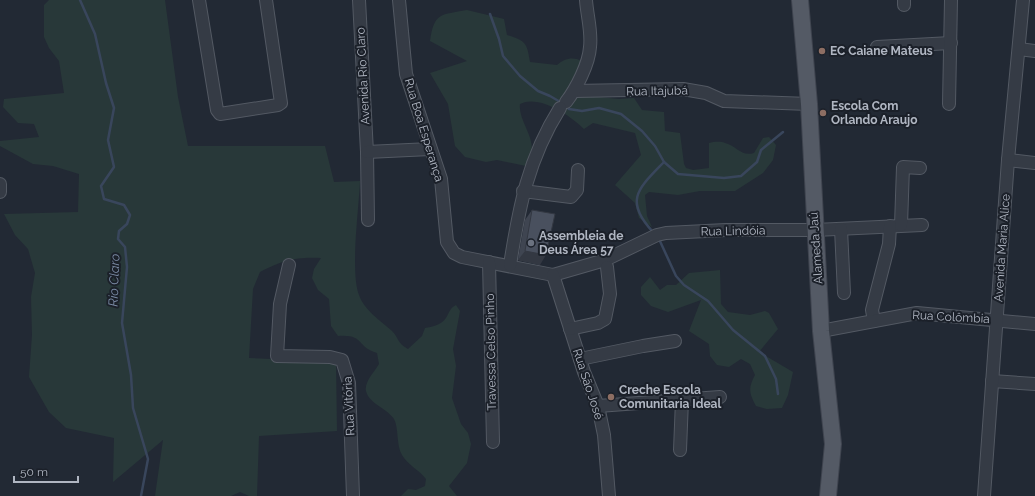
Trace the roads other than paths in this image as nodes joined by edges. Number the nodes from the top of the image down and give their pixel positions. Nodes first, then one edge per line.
1 (199, 0) edge
2 (266, 0) edge
3 (358, 0) edge
4 (399, 0) edge
5 (586, 0) edge
6 (800, 0) edge
7 (951, 0) edge
8 (1023, 0) edge
9 (951, 43) junction
10 (877, 47) dead end
11 (1019, 49) junction
12 (1035, 51) edge
13 (574, 91) junction
14 (808, 104) junction
15 (949, 104) dead end
16 (430, 148) junction
17 (367, 152) junction
18 (1008, 160) junction
19 (1035, 163) edge
20 (920, 168) dead end
21 (578, 170) dead end
22 (0, 184) edge
23 (523, 191) junction
24 (0, 192) edge
25 (368, 220) dead end
26 (922, 225) dead end
27 (895, 226) junction
28 (842, 228) junction
29 (815, 230) junction
30 (489, 262) junction
31 (289, 265) dead end
32 (510, 265) junction
33 (607, 267) dead end
34 (552, 274) junction
35 (844, 293) dead end
36 (997, 320) junction
37 (874, 321) junction
38 (1035, 324) edge
39 (570, 329) junction
40 (821, 331) junction
41 (675, 342) dead end
42 (580, 359) junction
43 (992, 381) junction
44 (1035, 384) edge
45 (720, 397) dead end
46 (682, 400) junction
47 (598, 406) junction
48 (493, 442) dead end
49 (680, 450) dead end
50 (353, 496) edge
51 (609, 496) edge
52 (828, 496) edge
53 (984, 496) edge

1 - 2 street
3 - 17 street, Avenida Rio Claro
4 - 16 street, Rua Boa Esperança
5 - 13 street
6 - 14 main road, Alameda Jaú
7 - 9 street
8 - 11 street, Avenida Maria Alice
9 - 10 street
9 - 15 street
11 - 12 street
11 - 18 street, Avenida Maria Alice
13 - 14 street, Rua Itajubá
13 - 23 street
14 - 29 main road, Alameda Jaú
16 - 17 street
16 - 30 street, Rua Boa Esperança
17 - 25 street, Avenida Rio Claro
18 - 19 street
18 - 36 street, Avenida Maria Alice
20 - 27 street
21 - 23 street
22 - 24 street
23 - 32 street
26 - 27 street, Rua Lindóia
27 - 28 street, Rua Lindóia
27 - 37 street
28 - 29 street, Rua Lindóia
28 - 35 street
29 - 34 street, Rua Lindóia
29 - 40 main road, Alameda Jaú
30 - 32 street, Rua Boa Esperança
30 - 48 street, Travessa Celso Pinho
31 - 50 street, Rua Vitória
32 - 34 street, Rua Boa Esperança
33 - 39 street
34 - 39 street, Rua São José
36 - 37 street, Rua Colômbia
36 - 38 street, Rua Colômbia
36 - 43 street, Avenida Maria Alice
37 - 40 street, Rua Colômbia
39 - 42 street, Rua São José
40 - 52 main road, Alameda Jaú
41 - 42 street
42 - 47 street, Rua São José
43 - 44 street
43 - 53 street, Avenida Maria Alice
45 - 46 street
46 - 47 street
46 - 49 street
47 - 51 street, Rua São José

